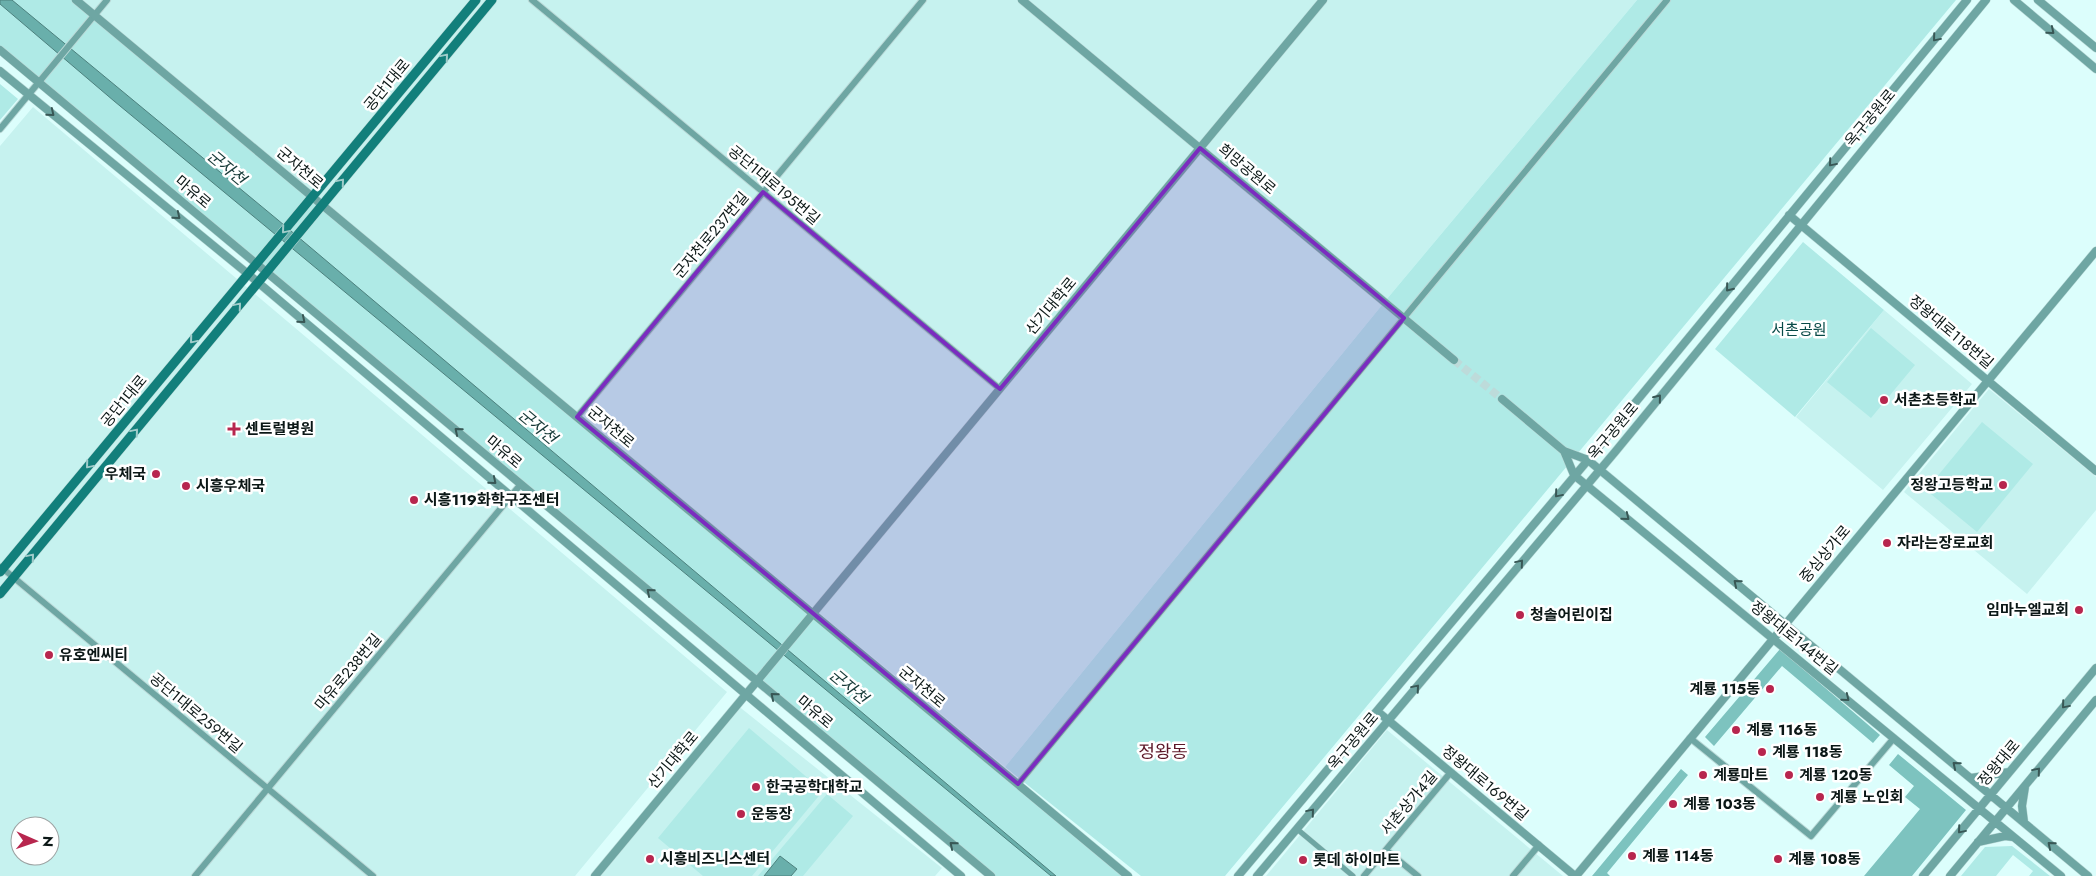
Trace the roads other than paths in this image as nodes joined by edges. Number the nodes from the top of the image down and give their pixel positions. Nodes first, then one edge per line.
1 (76, 0) edge
2 (107, 0) edge
3 (476, 0) edge
4 (492, 0) edge
5 (532, 0) edge
6 (923, 0) edge
7 (1022, 0) edge
8 (1323, 0) edge
9 (1667, 0) edge
10 (1967, 0) edge
11 (1991, 0) edge
12 (2013, 0) edge
13 (2038, 0) edge
14 (1985, 2) edge
15 (94, 15) junction
16 (2096, 48) edge
17 (0, 50) edge
18 (2096, 68) edge
19 (0, 71) edge
20 (39, 82) junction
21 (29, 94) junction
22 (0, 129) edge
23 (1200, 148) junction
24 (763, 192) junction
25 (312, 196) junction
26 (322, 205) junction
27 (1789, 215) junction
28 (1800, 224) junction
29 (2096, 251) edge
30 (257, 263) junction
31 (267, 272) junction
32 (248, 274) junction
33 (258, 282) junction
34 (1404, 318) junction
35 (1454, 360) tunnel mouth
36 (1988, 380) junction
37 (1000, 389) junction
38 (1502, 399) tunnel mouth
39 (577, 417) junction
40 (1564, 451) junction
41 (1588, 460) junction
42 (1600, 470) junction
43 (2096, 471) edge
44 (1574, 475) junction
45 (521, 484) junction
46 (1586, 485) junction
47 (511, 496) junction
48 (1, 569) edge
49 (14, 578) junction
50 (0, 594) edge
51 (813, 614) junction
52 (1786, 624) junction
53 (1773, 639) junction
54 (2096, 668) edge
55 (756, 681) junction
56 (746, 694) junction
57 (2096, 700) edge
58 (1377, 711) junction
59 (1388, 721) junction
60 (1690, 738) junction
61 (1894, 738) junction
62 (1451, 772) junction
63 (2009, 772) junction
64 (1971, 778) junction
65 (1018, 784) junction
66 (2025, 786) junction
67 (268, 788) junction
68 (1991, 794) junction
69 (1979, 808) junction
70 (2007, 808) junction
71 (1996, 821) junction
72 (2024, 822) junction
73 (1297, 829) junction
74 (2015, 838) junction
75 (1978, 842) junction
76 (1538, 845) junction
77 (1386, 850) junction
78 (195, 876) edge
79 (373, 876) edge
80 (595, 876) edge
81 (961, 876) edge
82 (990, 876) edge
83 (1128, 876) edge
84 (1238, 876) edge
85 (1257, 876) edge
86 (1353, 876) edge
87 (1364, 876) edge
88 (1418, 876) edge
89 (1513, 876) edge
90 (1576, 876) edge
91 (1923, 876) edge
92 (1950, 876) edge
93 (2061, 876) edge
94 (2088, 876) edge

1 - 15 street, 군자천로
2 - 15 street
3 - 25 main road, 공단1대로
26 -> 4 main road
5 - 24 street, 공단1대로195번길
6 - 24 street, 군자천로237번길
7 - 23 street, 희망공원로
8 - 23 street, 산기대학로
9 - 34 street
10 -> 27 street, 옥구공원로
11 - 14 street
12 -> 18 street
13 - 16 street
14 - 28 street, 옥구공원로
15 - 20 street
15 - 25 street, 군자천로
17 - 20 street, 마유로
19 - 21 street, 마유로
20 - 21 street
20 - 30 street, 마유로
21 - 22 street
21 -> 32 street, 마유로
23 - 34 street, 희망공원로
23 - 37 street, 산기대학로
24 - 37 street, 공단1대로195번길
24 - 39 street, 군자천로237번길
25 - 26 street, 군자천로
25 -> 30 main road, 공단1대로
26 - 31 main road
26 - 39 street, 군자천로
27 - 28 street, 정왕대로118번길
27 -> 41 street, 옥구공원로
28 - 36 street, 정왕대로118번길
42 -> 28 street, 옥구공원로
29 - 36 street, 중심상가로
30 - 31 street, 마유로
30 - 32 main road, 공단1대로
31 - 33 main road
45 -> 31 street, 마유로
32 - 33 street, 마유로
32 -> 48 main road, 공단1대로
33 -> 47 street, 마유로
49 -> 33 main road
34 - 35 street, 희망공원로
34 - 65 street
36 - 43 street, 정왕대로118번길
36 - 52 street, 중심상가로
37 - 51 street, 산기대학로
38 - 40 street
39 - 51 street, 군자천로
40 - 41 street, 정왕대로144번길
40 - 44 street
41 - 42 street, 정왕대로144번길
41 - 44 street, 옥구공원로
42 - 46 street, 옥구공원로
52 -> 42 street, 정왕대로144번길
44 - 46 street, 정왕대로144번길
44 -> 58 street, 옥구공원로
45 - 47 street, 마유로238번길
55 -> 45 street, 마유로
46 -> 53 street, 정왕대로144번길
59 -> 46 street, 옥구공원로
47 - 56 street, 마유로
47 - 67 street, 마유로238번길
48 - 49 street, 공단1대로259번길
49 - 50 main road
49 - 67 street, 공단1대로259번길
51 - 55 street, 산기대학로
51 - 65 street, 군자천로
52 - 53 street, 중심상가로
64 -> 52 street, 정왕대로144번길
53 - 60 street, 중심상가로
53 -> 61 street, 정왕대로144번길
54 -> 63 street, 정왕대로
55 - 56 street, 산기대학로
82 -> 55 street, 마유로
56 - 80 street, 산기대학로
56 - 81 street, 마유로
66 -> 57 street
58 - 59 street, 정왕대로169번길
58 - 84 street, 옥구공원로
59 - 62 street, 정왕대로169번길
73 -> 59 street, 옥구공원로
60 - 61 street
60 - 90 street, 중심상가로
61 - 69 street, 정왕대로144번길
62 - 76 street, 정왕대로169번길
62 - 77 street, 서촌상가4길
63 - 64 street
63 - 68 street, 정왕대로
64 - 68 street, 정왕대로144번길
65 - 83 street, 군자천로
66 - 70 street
66 - 72 street
67 - 78 street, 마유로238번길
67 - 79 street, 공단1대로259번길
68 - 69 street, 정왕대로
68 - 70 street, 정왕대로144번길
69 - 71 street, 정왕대로144번길
69 -> 91 street, 정왕대로
70 - 71 street
70 - 72 street, 정왕대로144번길
71 - 74 street, 정왕대로144번길
71 - 75 street
94 -> 72 street, 정왕대로144번길
73 - 85 street, 옥구공원로
73 - 86 street
74 - 75 street
74 - 93 street, 정왕대로144번길
75 - 92 street
76 - 89 street
76 - 90 street, 정왕대로169번길
77 - 87 street, 서촌상가4길
77 - 88 street, 서촌상가4길

